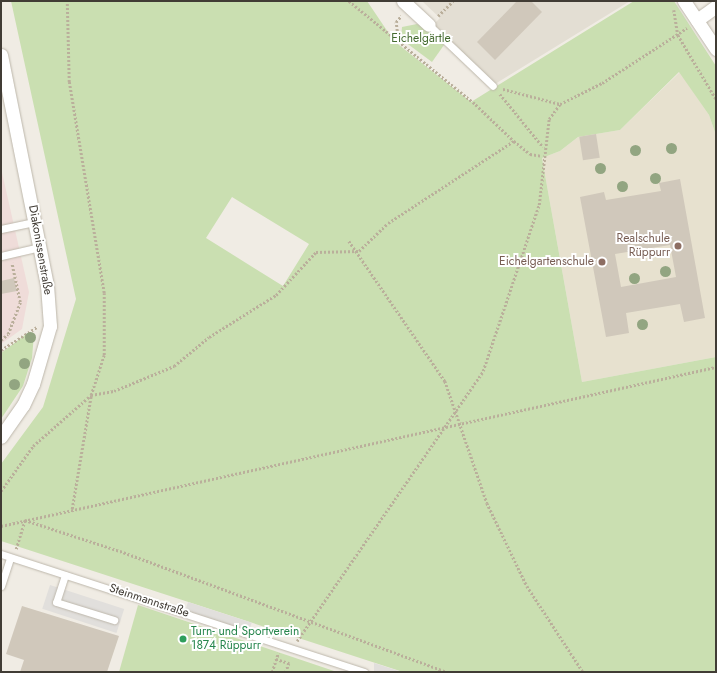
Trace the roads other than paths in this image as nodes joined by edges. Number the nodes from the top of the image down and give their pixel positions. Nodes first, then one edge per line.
1 (403, 1) edge
2 (679, 3) edge
3 (716, 6) edge
4 (697, 20) junction
5 (429, 25) joint
6 (716, 49) edge
7 (1, 55) edge
8 (493, 86) road end
9 (35, 222) junction
10 (1, 229) edge
11 (40, 248) junction
12 (1, 256) edge
13 (1, 437) edge
14 (1, 554) edge
15 (12, 558) junction
16 (65, 575) junction
17 (1, 586) edge
18 (114, 620) dead end
19 (364, 672) edge

1 - 5 street
2 - 4 street
3 - 4 street
4 - 6 street
5 - 8 lane
7 - 9 street, Diakonissenstraße
9 - 10 lane
9 - 11 street, Diakonissenstraße
11 - 12 lane
11 - 13 street, Diakonissenstraße
14 - 15 lane, Steinmannstraße
15 - 16 lane, Steinmannstraße
15 - 17 lane
16 - 18 lane
16 - 19 lane, Steinmannstraße

